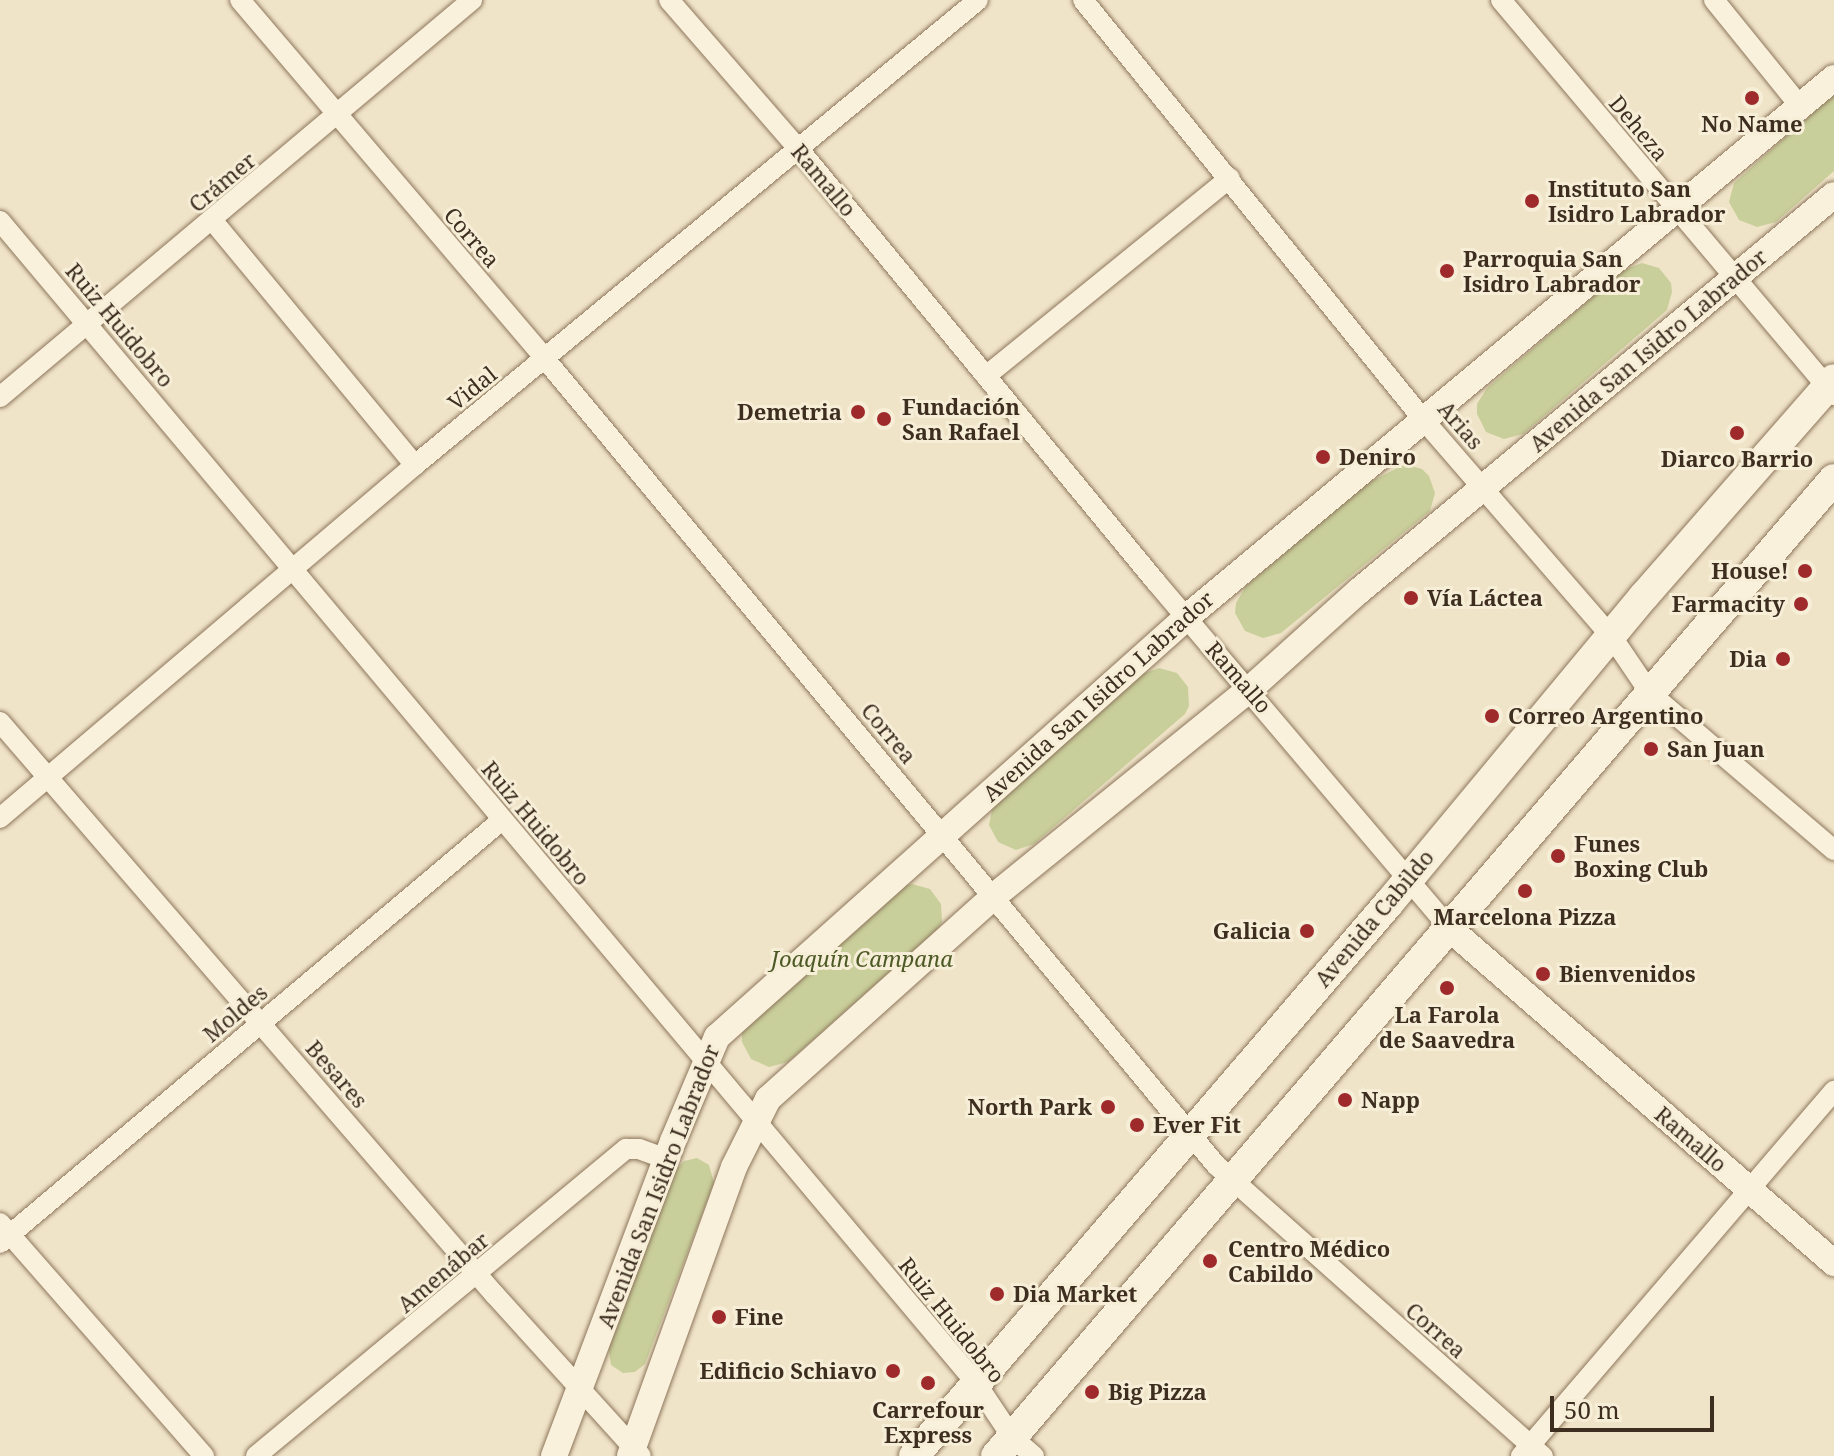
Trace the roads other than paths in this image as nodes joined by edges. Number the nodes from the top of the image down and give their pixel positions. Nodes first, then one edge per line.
1 (240, 0) edge
2 (472, 0) edge
3 (669, 0) edge
4 (978, 0) edge
5 (1083, 0) edge
6 (1501, 0) edge
7 (1714, 0) edge
8 (1834, 78) edge
9 (1799, 105) junction
10 (337, 117) junction
11 (797, 147) junction
12 (1230, 178) junction
13 (1834, 195) edge
14 (1676, 211) junction
15 (0, 221) edge
16 (213, 221) junction
17 (1734, 278) junction
18 (87, 324) junction
19 (545, 359) junction
20 (986, 376) junction
21 (1832, 387) edge
22 (0, 397) edge
23 (1422, 418) junction
24 (415, 465) junction
25 (1834, 479) edge
26 (1483, 488) junction
27 (295, 568) junction
28 (1187, 617) junction
29 (1612, 637) junction
30 (1250, 689) junction
31 (1650, 693) junction
32 (0, 722) edge
33 (48, 778) junction
34 (0, 818) edge
35 (502, 820) junction
36 (943, 834) junction
37 (1834, 850) edge
38 (1408, 880) junction
39 (993, 897) junction
40 (1450, 929) junction
41 (261, 1023) junction
42 (705, 1062) junction
43 (1834, 1091) edge
44 (756, 1120) junction
45 (1190, 1132) junction
46 (667, 1159) junction
47 (1232, 1182) junction
48 (1751, 1190) junction
49 (3, 1234) edge
50 (1834, 1263) edge
51 (479, 1274) junction
52 (976, 1383) junction
53 (580, 1387) junction
54 (1014, 1450) edge
55 (1531, 1452) edge
56 (635, 1453) edge
57 (204, 1456) edge
58 (256, 1456) edge
59 (554, 1456) edge
60 (914, 1456) edge

1 - 10 street, Correa
2 - 10 street, Crámer
3 - 11 street, Ramallo
4 - 11 street, Vidal
5 - 12 street, Arias
6 - 14 street, Deheza
7 - 9 street
8 - 9 street, Avenida San Isidro Labrador
9 - 14 street, Avenida San Isidro Labrador
10 - 16 street, Crámer
10 - 19 street, Correa
11 - 19 street, Vidal
11 - 20 street, Ramallo
12 - 20 street
12 - 23 street, Arias
13 - 17 street, Avenida San Isidro Labrador
14 - 17 street, Deheza
14 - 23 street, Avenida San Isidro Labrador
15 - 18 street, Ruiz Huidobro
16 - 18 street, Crámer
16 - 24 street
17 - 21 street, Deheza
17 - 26 street, Avenida San Isidro Labrador
18 - 22 street, Crámer
18 - 27 street, Ruiz Huidobro
19 - 24 street, Vidal
19 - 36 street, Correa
20 - 28 street, Ramallo
21 - 29 main road, Avenida Cabildo
23 - 26 street, Arias
23 - 28 street, Avenida San Isidro Labrador
24 - 27 street, Vidal
25 - 31 main road
26 - 29 street, Arias
26 - 30 street, Avenida San Isidro Labrador
27 - 33 street, Vidal
27 - 35 street, Ruiz Huidobro
28 - 30 street, Ramallo
28 - 36 street, Avenida San Isidro Labrador
29 - 31 street, Arias
29 - 38 main road, Avenida Cabildo
30 - 38 street, Ramallo
30 - 39 street, Avenida San Isidro Labrador
31 - 37 street, Arias
31 - 40 main road
32 - 33 street, Besares
33 - 34 street, Vidal
33 - 41 street, Besares
35 - 41 street, Moldes
35 - 42 street, Ruiz Huidobro
36 - 39 street, Correa
36 - 42 street, Avenida San Isidro Labrador
38 - 40 street, Ramallo
38 - 45 main road, Avenida Cabildo
39 - 44 street, Avenida San Isidro Labrador
39 - 45 street, Correa
40 - 47 main road
40 - 48 street, Ramallo
41 - 49 street, Moldes
41 - 51 street, Besares
42 - 44 street, Ruiz Huidobro
42 - 46 street, Avenida San Isidro Labrador
43 - 48 street
44 - 52 street, Ruiz Huidobro
44 - 56 street, Avenida San Isidro Labrador
45 - 47 street, Correa
45 - 52 main road, Avenida Cabildo
46 - 51 street, Amenábar
46 - 53 street, Avenida San Isidro Labrador
47 - 54 main road
47 - 55 street, Correa
48 - 50 street, Ramallo
48 - 55 street
49 - 57 street
51 - 53 street, Besares
51 - 58 street, Amenábar
52 - 54 street, Ruiz Huidobro
52 - 60 main road, Avenida Cabildo
53 - 56 street, Besares
53 - 59 street, Avenida San Isidro Labrador

